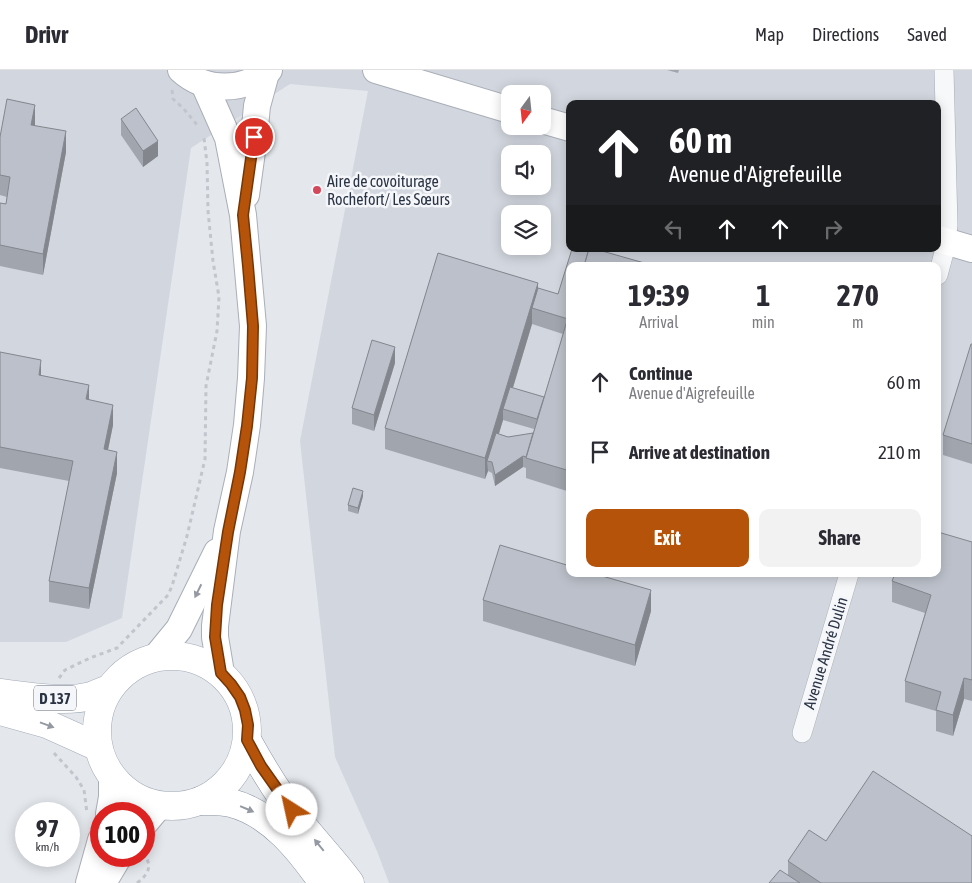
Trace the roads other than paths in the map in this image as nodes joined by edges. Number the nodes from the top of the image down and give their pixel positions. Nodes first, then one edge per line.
1 (376, 70) edge
2 (944, 70) edge
3 (267, 71) edge
4 (190, 76) edge
5 (501, 107) edge
6 (551, 123) edge
7 (566, 127) edge
8 (243, 215) junction
9 (942, 240) edge
10 (972, 249) edge
11 (941, 264) edge
12 (228, 532) junction
13 (848, 577) edge
14 (156, 657) junction
15 (221, 673) junction
16 (109, 689) junction
17 (0, 693) edge
18 (0, 711) edge
19 (802, 733) dead end
20 (247, 740) junction
21 (98, 747) junction
22 (112, 777) junction
23 (200, 801) junction
24 (110, 802) edge
25 (146, 802) edge
26 (155, 813) edge
27 (92, 867) edge
28 (112, 867) edge
29 (89, 883) edge
30 (103, 883) edge
31 (323, 883) edge
32 (350, 883) edge

1 - 5 main road
2 - 9 street
3 - 4 main road
3 - 8 main road
4 - 8 main road
6 - 7 main road
8 - 12 main road
9 - 10 main road
9 - 11 street
12 -> 14 main road
12 - 15 main road
13 - 19 street, Avenue André Dulin
14 - 15 main road
14 - 16 main road
15 - 20 main road
16 - 17 main road, D 137
16 - 21 main road
18 - 21 main road, D 137
20 - 23 main road
32 -> 20 main road
21 - 22 main road
22 - 24 main road
22 - 25 main road
23 - 26 main road
23 -> 31 main road
27 - 29 main road
28 - 30 main road

